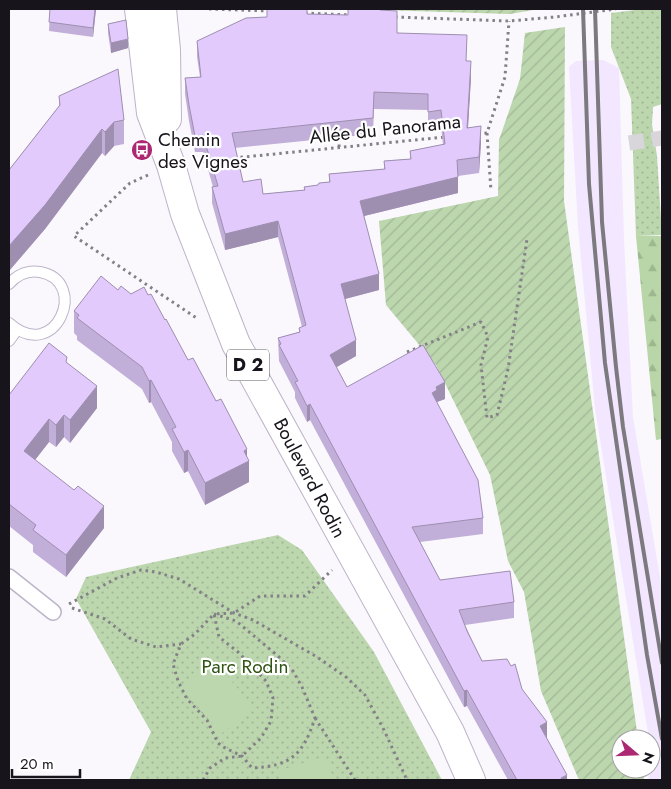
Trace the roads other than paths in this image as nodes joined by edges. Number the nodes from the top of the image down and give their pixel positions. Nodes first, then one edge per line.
1 (139, 9) edge
2 (162, 9) edge
3 (171, 165) junction
4 (9, 284) edge
5 (9, 323) edge
6 (17, 330) junction
7 (9, 341) edge
8 (9, 577) edge
9 (53, 612) dead end
10 (472, 780) edge

1 - 3 main road, Boulevard Rodin / D 2
2 - 3 main road, Boulevard Rodin / D 2
3 - 10 main road, Boulevard Rodin / D 2
4 - 6 lane
5 - 6 lane
6 - 7 lane
8 - 9 street

